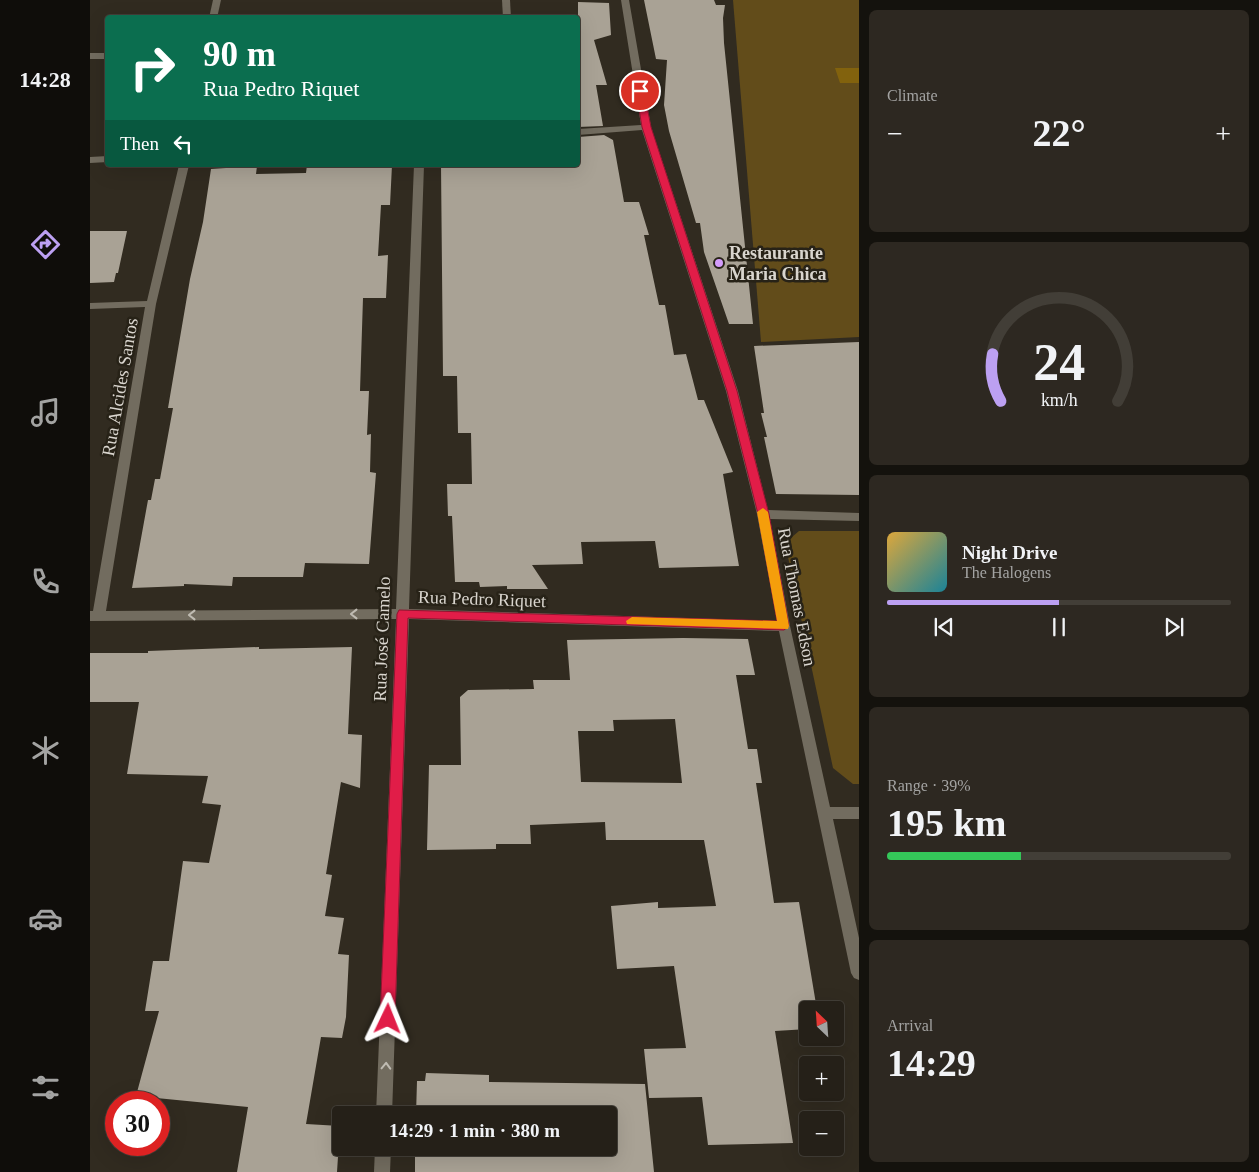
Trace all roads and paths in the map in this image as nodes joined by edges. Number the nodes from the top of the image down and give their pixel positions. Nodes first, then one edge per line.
1 (216, 0) edge
2 (506, 0) edge
3 (625, 0) edge
4 (214, 15) edge
5 (507, 15) edge
6 (90, 56) edge
7 (105, 56) edge
8 (646, 127) junction
9 (580, 132) edge
10 (105, 159) edge
11 (90, 160) edge
12 (184, 167) edge
13 (419, 167) edge
14 (152, 304) junction
15 (90, 306) edge
16 (763, 514) junction
17 (859, 517) edge
18 (403, 614) junction
19 (94, 616) edge
20 (784, 626) junction
21 (825, 813) junction
22 (859, 813) edge
23 (859, 973) edge
24 (384, 1106) edge
25 (383, 1156) edge
26 (382, 1172) edge

1 - 4 street
2 - 5 street
3 - 8 street, Rua Thomas Edson
6 - 7 street
8 - 9 street
8 - 16 street, Rua Thomas Edson
10 - 11 street
12 - 14 street, Rua Alcides Santos
13 - 18 street, Rua José Camelo
14 - 15 street
14 - 19 street, Rua Alcides Santos
16 - 17 street
16 - 20 street, Rua Thomas Edson
18 -> 19 street, Rua Pedro Riquet
18 - 20 street, Rua Pedro Riquet
24 -> 18 street, Rua José Camelo
20 - 21 street, Rua Thomas Edson
21 - 22 street
21 - 23 street, Rua Thomas Edson
25 - 26 street

